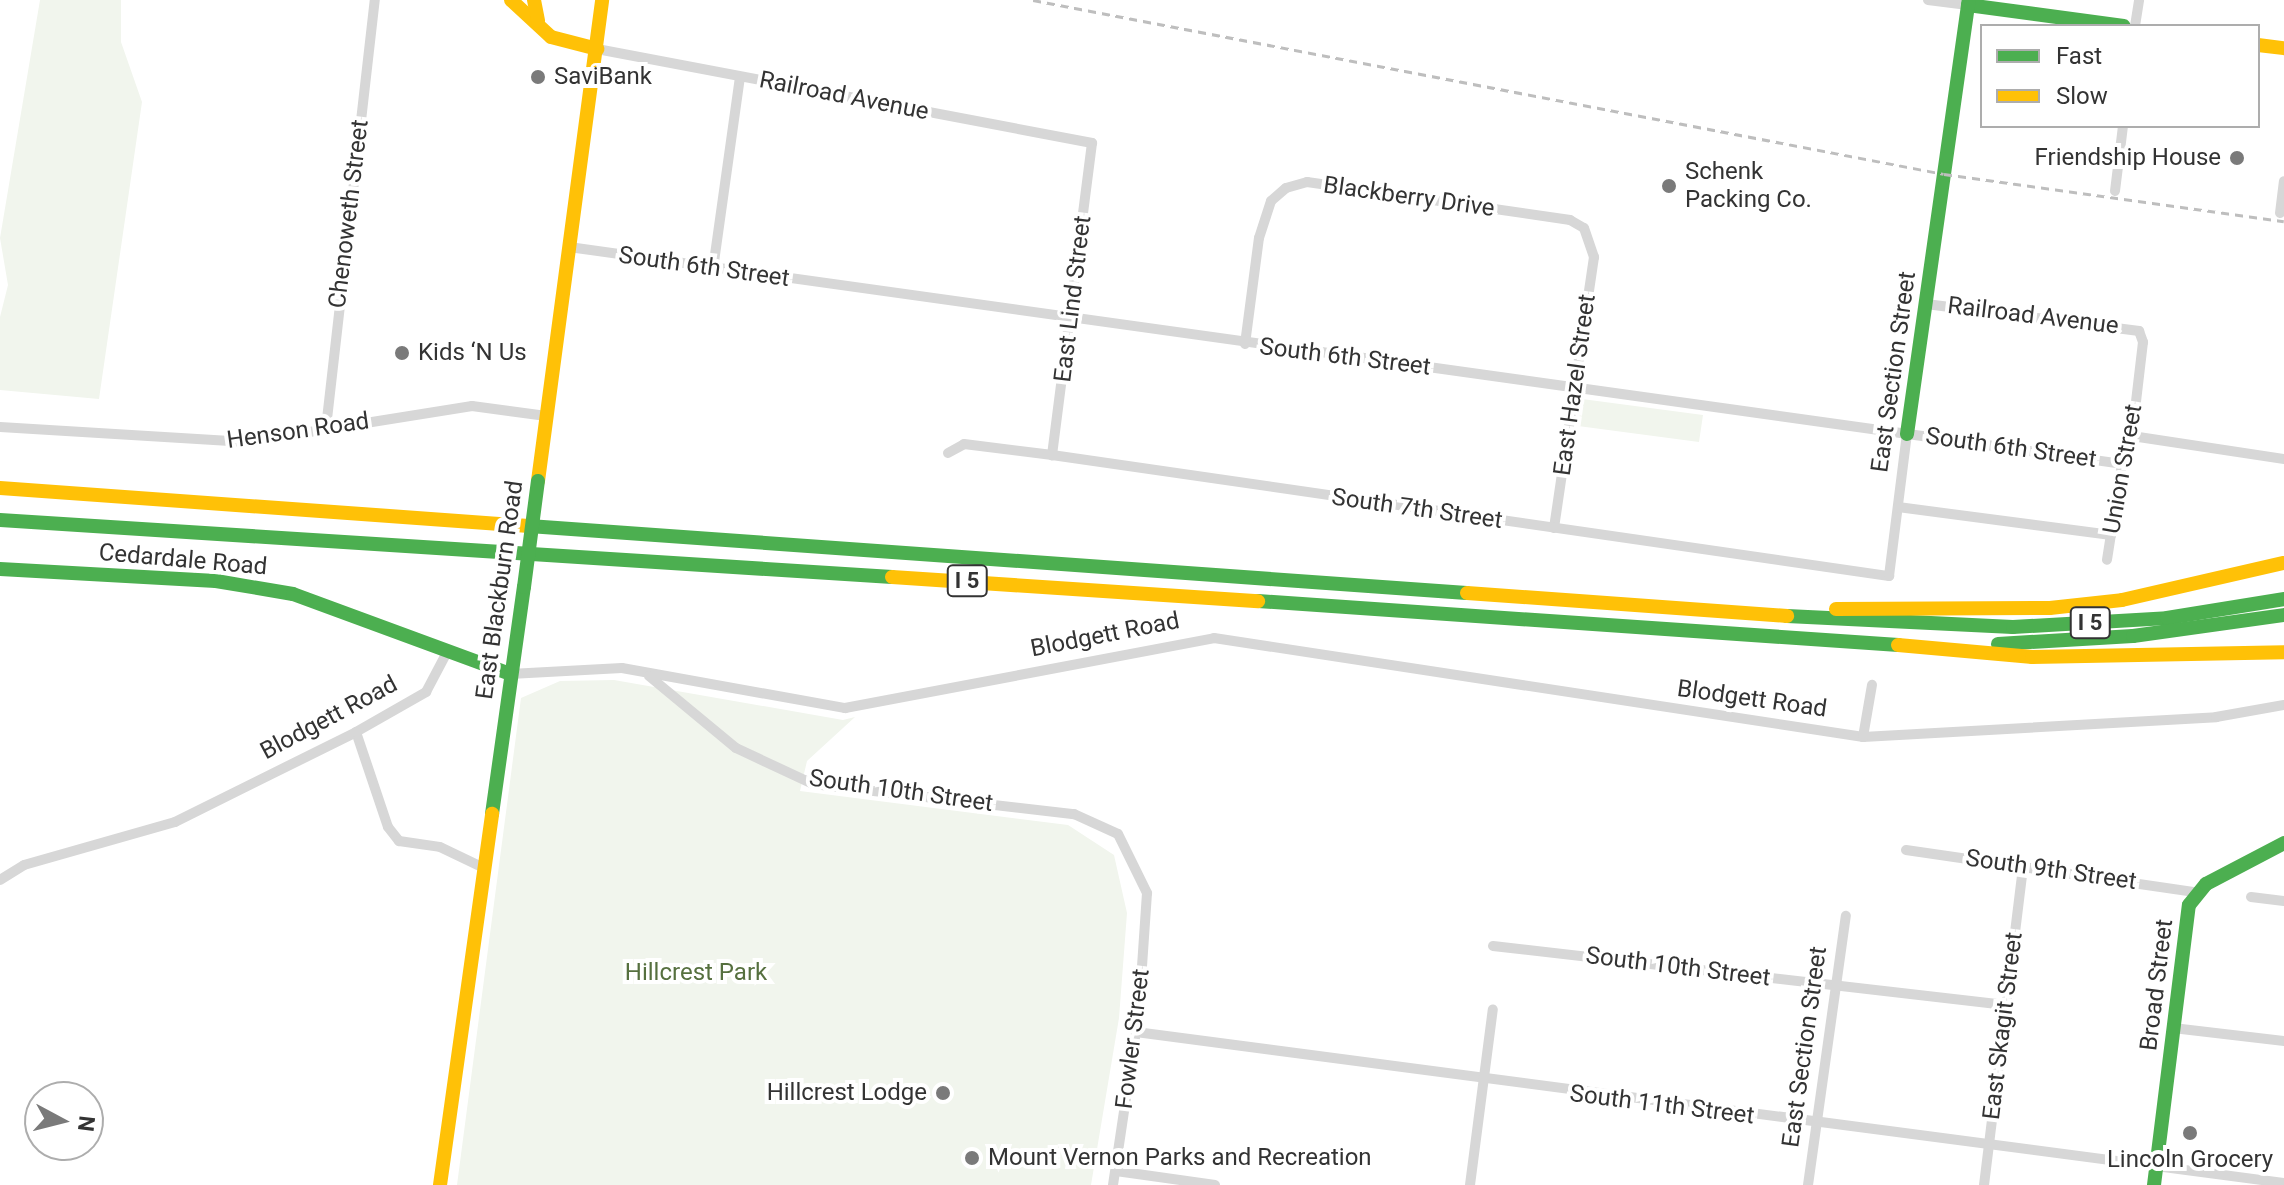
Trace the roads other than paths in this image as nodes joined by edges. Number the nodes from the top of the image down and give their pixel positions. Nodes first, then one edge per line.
1 (375, 0) edge
2 (511, 0) edge
3 (534, 0) edge
4 (602, 0) edge
5 (1928, 0) edge
6 (2139, 0) edge
7 (1969, 2) edge
8 (538, 21) junction
9 (2111, 24) edge
10 (2135, 24) edge
11 (2260, 45) edge
12 (2284, 48) edge
13 (597, 49) junction
14 (740, 77) junction
15 (2123, 128) edge
16 (1092, 143) joint
17 (2284, 181) edge
18 (2115, 191) dead end
19 (2280, 213) dead end
20 (1593, 242) joint
21 (569, 247) junction
22 (713, 269) junction
23 (1926, 304) junction
24 (1071, 318) junction
25 (2139, 331) joint
26 (1245, 344) junction
27 (1574, 386) junction
28 (546, 416) junction
29 (0, 427) edge
30 (326, 428) junction
31 (1907, 434) junction
32 (2132, 436) junction
33 (948, 453) dead end
34 (1052, 455) junction
35 (2284, 459) edge
36 (2122, 464) junction
37 (0, 488) edge
38 (1898, 507) junction
39 (1, 520) edge
40 (1554, 528) junction
41 (2111, 535) junction
42 (2107, 560) dead end
43 (2284, 563) edge
44 (0, 569) edge
45 (1889, 576) joint
46 (2284, 599) edge
47 (1649, 606) junction
48 (2284, 615) edge
49 (1931, 647) junction
50 (2284, 652) edge
51 (446, 654) junction
52 (510, 674) junction
53 (647, 674) junction
54 (1872, 685) dead end
55 (2284, 705) edge
56 (356, 732) junction
57 (1863, 737) junction
58 (2284, 843) edge
59 (1906, 850) dead end
60 (2023, 866) junction
61 (486, 869) junction
62 (0, 880) edge
63 (2195, 892) junction
64 (1147, 893) joint
65 (2251, 897) dead end
66 (2284, 901) edge
67 (1846, 916) dead end
68 (1493, 946) dead end
69 (1834, 985) junction
70 (2006, 1005) junction
71 (1493, 1009) dead end
72 (2173, 1028) junction
73 (1136, 1032) junction
74 (2284, 1041) edge
75 (1484, 1081) junction
76 (1816, 1125) junction
77 (1988, 1146) junction
78 (2156, 1167) junction
79 (1116, 1171) junction
80 (2284, 1183) edge
81 (440, 1185) edge
82 (1113, 1185) edge
83 (1215, 1185) edge
84 (1470, 1185) edge
85 (1808, 1185) edge
86 (1984, 1185) edge
87 (2154, 1185) edge

1 - 30 street, Chenoweth Street
2 - 8 main road
3 - 8 main road
4 - 13 main road, East Blackburn Road
5 - 7 street
6 - 10 street
7 - 9 main road
7 - 23 main road, East Section Street
8 - 13 main road
11 - 12 main road
13 - 14 street, Railroad Avenue
13 - 21 main road, East Blackburn Road
14 - 16 street, Railroad Avenue
14 - 22 street
15 - 18 street
16 - 24 street, East Lind Street
17 - 19 street
20 - 26 street, Blackberry Drive
20 - 27 street, East Hazel Street
21 - 22 street, South 6th Street
21 - 28 main road, East Blackburn Road
22 - 24 street, South 6th Street
23 - 25 street, Railroad Avenue
23 - 31 main road, East Section Street
24 - 26 street, South 6th Street
24 - 34 street, East Lind Street
25 - 32 street, Union Street
26 - 27 street, South 6th Street
27 - 31 street, South 6th Street
27 - 40 street, East Hazel Street
28 - 30 street, Henson Road
28 - 52 main road, East Blackburn Road, bridge
29 - 30 street, Henson Road
31 - 36 street, South 6th Street
31 - 38 street, East Section Street
32 - 35 street, South 6th Street
32 - 36 street, Union Street
33 - 34 street, South 7th Street
34 - 40 street, South 7th Street
36 - 41 street, Union Street
37 - 47 main road, I 5
38 - 41 street
38 - 45 street, East Section Street
39 - 49 main road, I 5
40 - 45 street, South 7th Street
41 - 42 street, Union Street
43 - 47 main road
44 - 51 main road, Cedardale Road
46 - 47 main road, I 5
48 - 49 main road, I 5
49 - 50 main road
51 - 52 main road, Blodgett Road
51 - 56 street, Blodgett Road
52 - 53 street, Blodgett Road
52 - 61 main road, East Blackburn Road
53 - 57 street, Blodgett Road
53 - 64 street, South 10th Street
54 - 57 street
55 - 57 street, Blodgett Road
56 - 61 street
56 - 62 street, Blodgett Road
58 - 63 main road, Broad Street
59 - 60 street, South 9th Street
60 - 63 street, South 9th Street
60 - 70 street, East Skagit Street
61 - 81 main road, East Blackburn Road
63 - 72 main road, Broad Street
64 - 73 street, Fowler Street
65 - 66 street
67 - 69 street, East Section Street
68 - 69 street, South 10th Street
69 - 70 street, South 10th Street
69 - 76 street, East Section Street
70 - 77 street, East Skagit Street
71 - 75 street
72 - 74 street
72 - 78 main road, Broad Street
73 - 75 street, South 11th Street
73 - 79 street, Fowler Street
75 - 76 street, South 11th Street
75 - 84 street
76 - 77 street, South 11th Street
76 - 85 street, East Section Street
77 - 78 street, South 11th Street
77 - 86 street, East Skagit Street
78 - 80 street, South 11th Street
78 - 87 main road, Broad Street
79 - 82 street, Fowler Street
79 - 83 street

